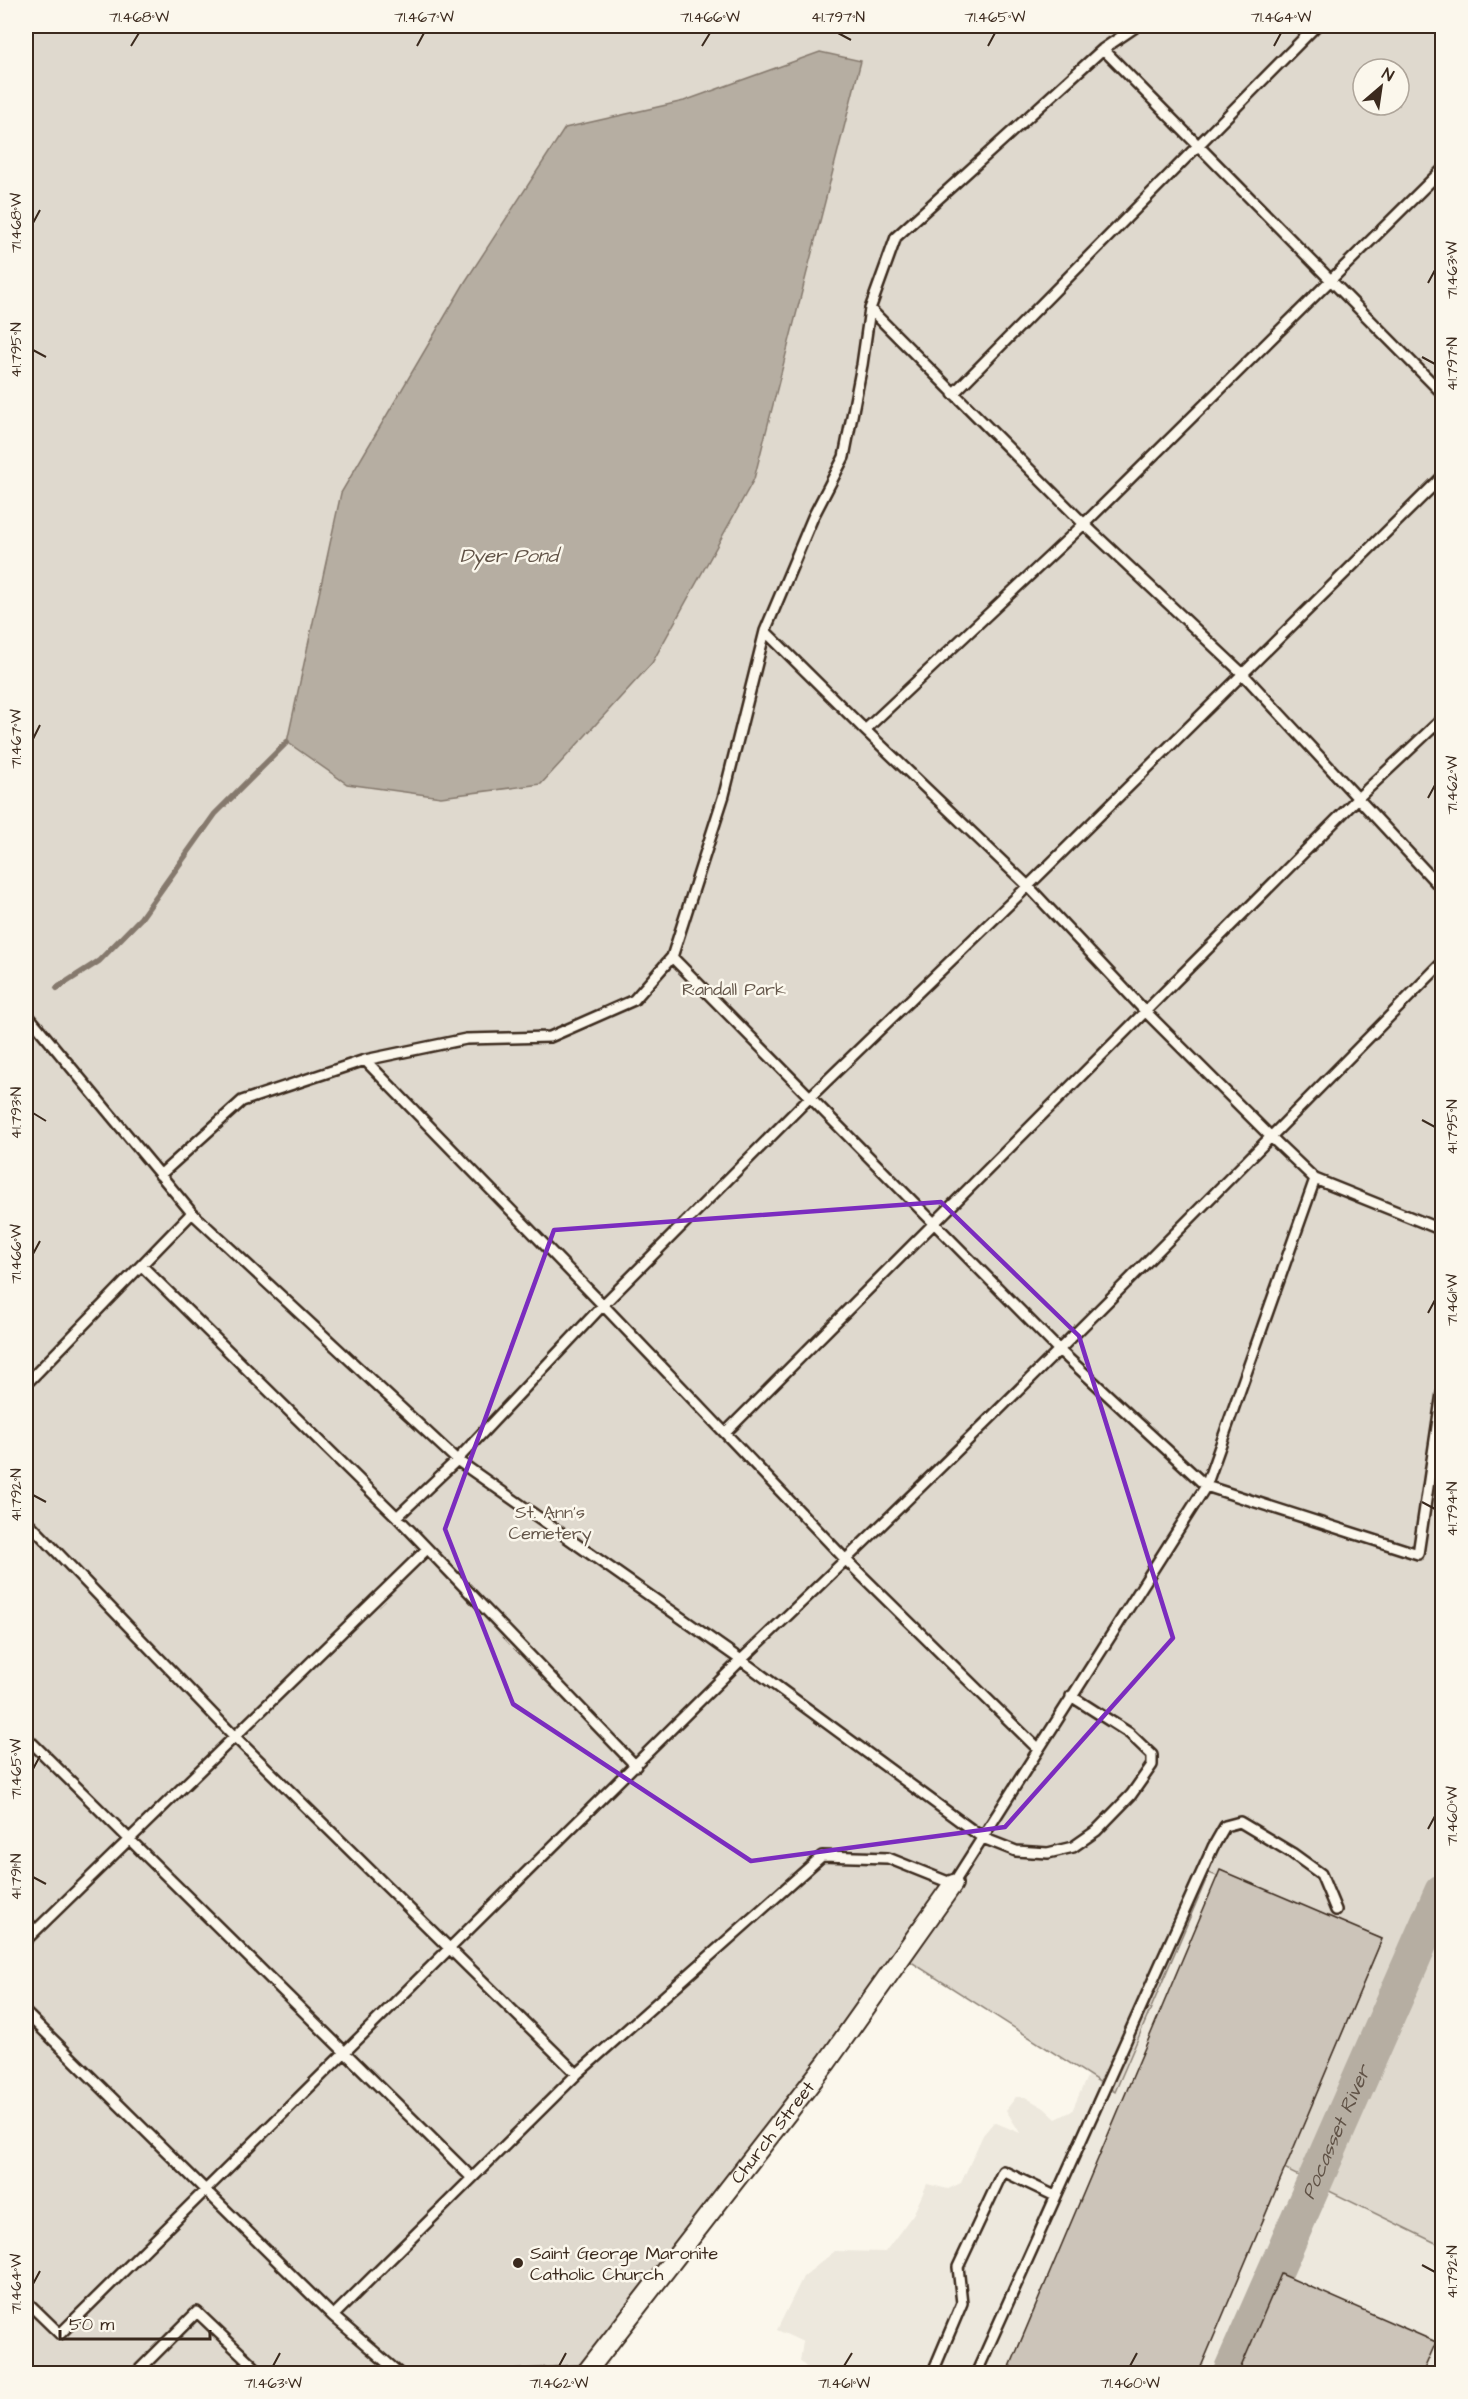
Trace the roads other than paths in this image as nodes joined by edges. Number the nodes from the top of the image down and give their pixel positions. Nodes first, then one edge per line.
1 (1137, 26) edge
2 (1316, 26) edge
3 (1439, 26) edge
4 (1443, 29) edge
5 (1103, 49) junction
6 (1198, 145) junction
7 (1443, 170) edge
8 (1331, 280) junction
9 (870, 309) junction
10 (1443, 393) edge
11 (954, 394) junction
12 (1443, 477) edge
13 (1084, 524) junction
14 (765, 631) junction
15 (1242, 674) junction
16 (1443, 719) edge
17 (865, 730) junction
18 (1358, 798) junction
19 (1028, 886) junction
20 (1443, 889) edge
21 (672, 957) junction
22 (1443, 963) edge
23 (1145, 1011) junction
24 (26, 1013) edge
25 (365, 1060) junction
26 (811, 1096) junction
27 (1271, 1137) junction
28 (160, 1175) junction
29 (1315, 1179) junction
30 (192, 1213) junction
31 (934, 1223) junction
32 (1443, 1230) edge
33 (142, 1266) junction
34 (603, 1305) junction
35 (1058, 1349) junction
36 (26, 1384) edge
37 (1443, 1393) edge
38 (725, 1433) junction
39 (457, 1460) junction
40 (1206, 1486) junction
41 (397, 1517) junction
42 (26, 1520) edge
43 (427, 1549) junction
44 (846, 1560) junction
45 (741, 1660) junction
46 (1071, 1696) junction
47 (234, 1736) junction
48 (26, 1737) edge
49 (1038, 1749) junction
50 (636, 1766) junction
51 (983, 1838) junction
52 (129, 1839) junction
53 (953, 1884) junction
54 (1336, 1910) dead end
55 (26, 1920) edge
56 (36, 1930) junction
57 (26, 1940) edge
58 (450, 1949) junction
59 (26, 2013) edge
60 (345, 2053) junction
61 (577, 2074) junction
62 (471, 2177) junction
63 (206, 2191) junction
64 (1055, 2196) junction
65 (26, 2301) edge
66 (333, 2316) junction
67 (135, 2373) edge
68 (262, 2373) edge
69 (400, 2373) edge
70 (585, 2373) edge
71 (932, 2373) edge
72 (976, 2373) edge

1 - 5 lane
2 - 6 lane
3 - 4 lane
5 - 6 lane
5 - 9 lane
6 - 8 lane
6 - 11 lane
7 - 8 lane
8 - 10 lane
8 - 13 lane
9 - 11 lane
9 - 14 lane
11 - 13 lane
12 - 15 lane
13 - 15 lane
13 - 17 lane
14 - 17 lane
14 - 21 lane
15 - 18 lane
15 - 19 lane
16 - 18 lane
17 - 19 lane
18 - 20 lane
18 - 23 lane
19 - 23 lane
19 - 26 lane
21 - 25 lane
21 - 26 lane
22 - 27 lane
23 - 27 lane
23 - 31 lane
24 - 28 lane
25 - 28 lane
25 - 34 lane
26 - 31 lane
26 - 34 lane
27 - 29 lane
27 - 35 lane
28 - 30 lane
29 - 32 lane
29 - 40 lane
30 - 33 lane
30 - 39 lane
31 - 35 lane
31 - 38 lane
33 - 36 lane
33 - 41 lane
34 - 38 lane
34 - 39 lane
35 - 40 lane
35 - 44 lane
37 - 40 lane
38 - 44 lane
39 - 41 lane
39 - 45 lane
40 - 46 lane
41 - 43 lane
42 - 47 lane
43 - 47 lane
43 - 50 lane
44 - 45 lane
44 - 49 lane
45 - 50 lane
45 - 51 lane
46 - 49 lane
46 - 51 lane
47 - 52 lane
47 - 58 lane
48 - 52 lane
49 - 51 lane
50 - 58 lane
51 - 53 lane
52 - 56 lane
52 - 60 lane
53 - 61 lane
53 - 70 street, Church Street
54 - 64 lane
55 - 56 lane
56 - 57 lane
58 - 60 lane
58 - 61 lane
59 - 63 lane
60 - 62 lane
60 - 63 lane
61 - 62 lane
62 - 66 lane
63 - 65 lane
63 - 66 lane
64 - 71 lane
64 - 72 lane
66 - 69 lane
67 - 68 lane

